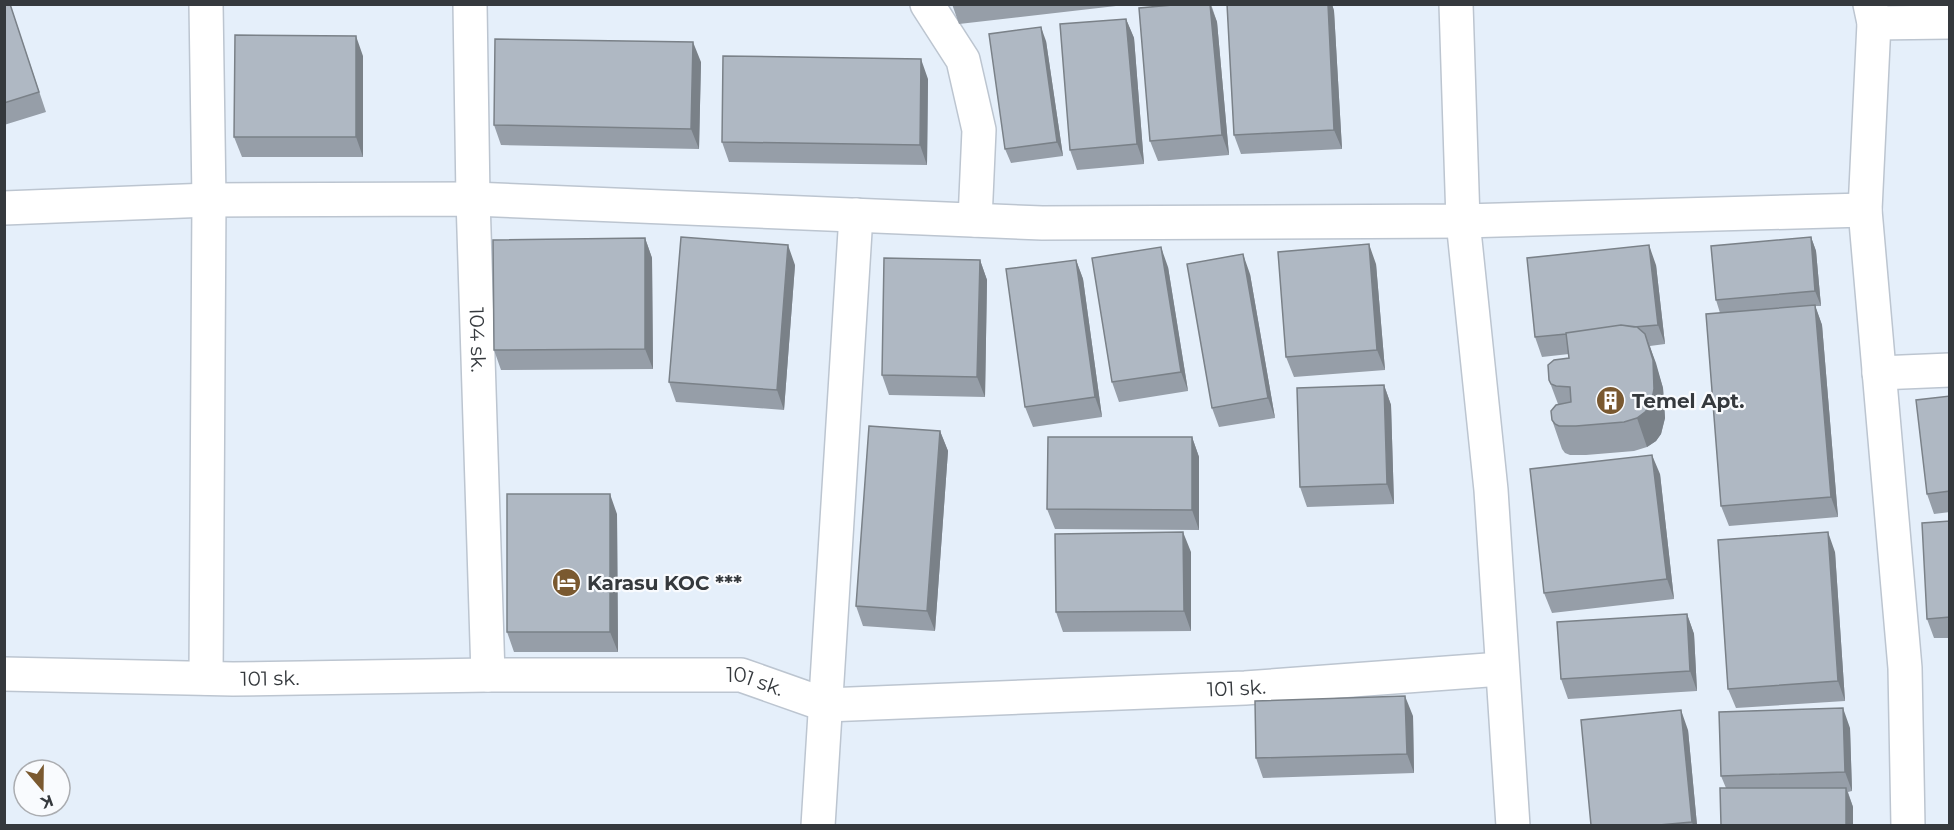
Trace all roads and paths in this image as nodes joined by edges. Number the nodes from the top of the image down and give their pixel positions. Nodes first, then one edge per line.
1 (206, 4) edge
2 (470, 4) edge
3 (927, 4) edge
4 (1456, 4) edge
5 (1872, 14) edge
6 (1950, 22) edge
7 (473, 199) junction
8 (209, 200) junction
9 (4, 208) edge
10 (1865, 210) junction
11 (856, 215) junction
12 (975, 220) junction
13 (1463, 221) junction
14 (1950, 370) edge
15 (1879, 373) junction
16 (1501, 669) junction
17 (4, 674) edge
18 (489, 675) junction
19 (206, 678) junction
20 (826, 705) junction
21 (818, 825) edge
22 (1513, 825) edge
23 (1908, 825) edge

1 - 8 street
2 - 7 street, 104 sk.
3 - 12 street
4 - 13 street
5 - 6 street
5 - 10 street
7 - 8 street
7 - 11 street
7 - 18 street, 104 sk.
8 - 9 street
8 - 19 street
10 - 13 street
10 - 15 street
11 - 12 street
11 - 20 street
12 - 13 street
13 - 16 street
14 - 15 street
15 - 23 street
16 - 20 street, 101 sk.
16 - 22 street
17 - 19 street, 101 sk.
18 - 19 street, 101 sk.
18 - 20 street, 101 sk.
20 - 21 street

